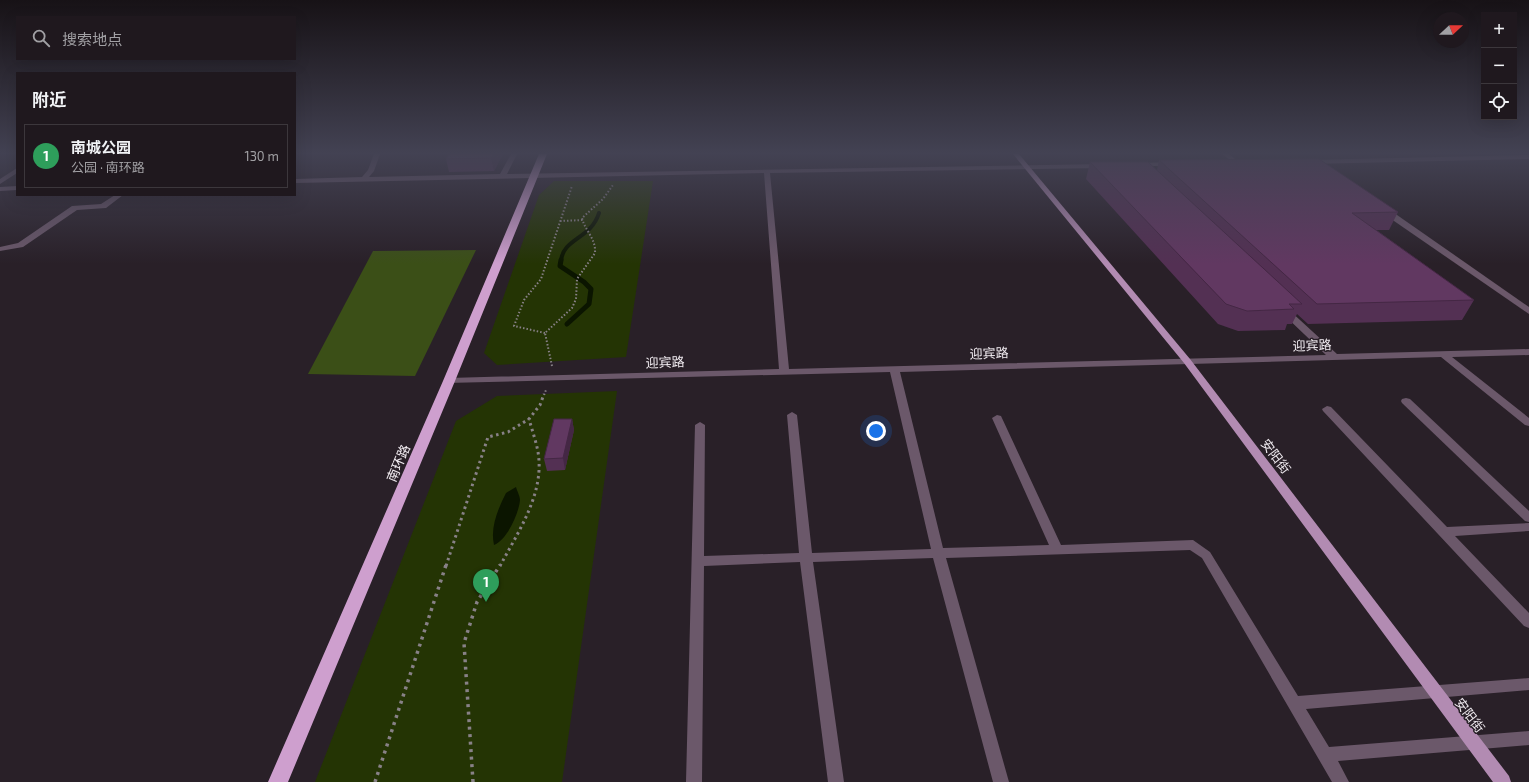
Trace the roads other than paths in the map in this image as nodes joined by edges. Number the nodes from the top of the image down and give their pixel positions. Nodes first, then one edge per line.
1 (528, 190) edge
2 (769, 190) edge
3 (1045, 190) edge
4 (118, 196) edge
5 (1378, 207) edge
6 (0, 249) edge
7 (1276, 302) edge
8 (1529, 310) edge
9 (1529, 352) edge
10 (1443, 354) junction
11 (1334, 357) junction
12 (1187, 361) junction
13 (894, 369) junction
14 (784, 372) junction
15 (449, 381) junction
16 (1406, 401) dead end
17 (1327, 409) dead end
18 (792, 415) dead end
19 (997, 418) dead end
20 (1529, 423) edge
21 (700, 425) dead end
22 (1529, 518) edge
23 (1529, 527) edge
24 (1444, 532) junction
25 (1057, 550) junction
26 (938, 553) junction
27 (806, 557) junction
28 (698, 561) junction
29 (1529, 622) edge
30 (1529, 684) edge
31 (1435, 691) junction
32 (1294, 703) junction
33 (1529, 738) edge
34 (1473, 742) junction
35 (1325, 755) junction
36 (278, 782) edge
37 (694, 782) edge
38 (836, 782) edge
39 (1001, 782) edge
40 (1341, 782) edge
41 (1503, 782) edge

1 - 15 highway, 南环路
2 - 14 street
3 - 12 main road, 安阳街
4 - 6 street
5 - 8 street
7 - 11 street
9 - 10 street, 迎宾路
10 - 11 street, 迎宾路
10 - 20 street
11 - 12 street, 迎宾路
12 - 13 street, 迎宾路
12 - 31 main road, 安阳街
13 - 14 street, 迎宾路
13 - 26 street
14 - 15 street, 迎宾路
15 - 36 highway, 南环路
16 - 22 street
17 - 24 street
18 - 27 street
19 - 25 street
21 - 28 street
23 - 24 street
24 - 29 street
25 - 26 street
25 - 32 street
26 - 27 street
26 - 39 street
27 - 28 street
27 - 38 street
28 - 37 street
30 - 31 street
31 - 32 street
31 - 34 main road, 安阳街
32 - 35 street
33 - 34 street
34 - 35 street
34 - 41 main road, 安阳街
35 - 40 street

